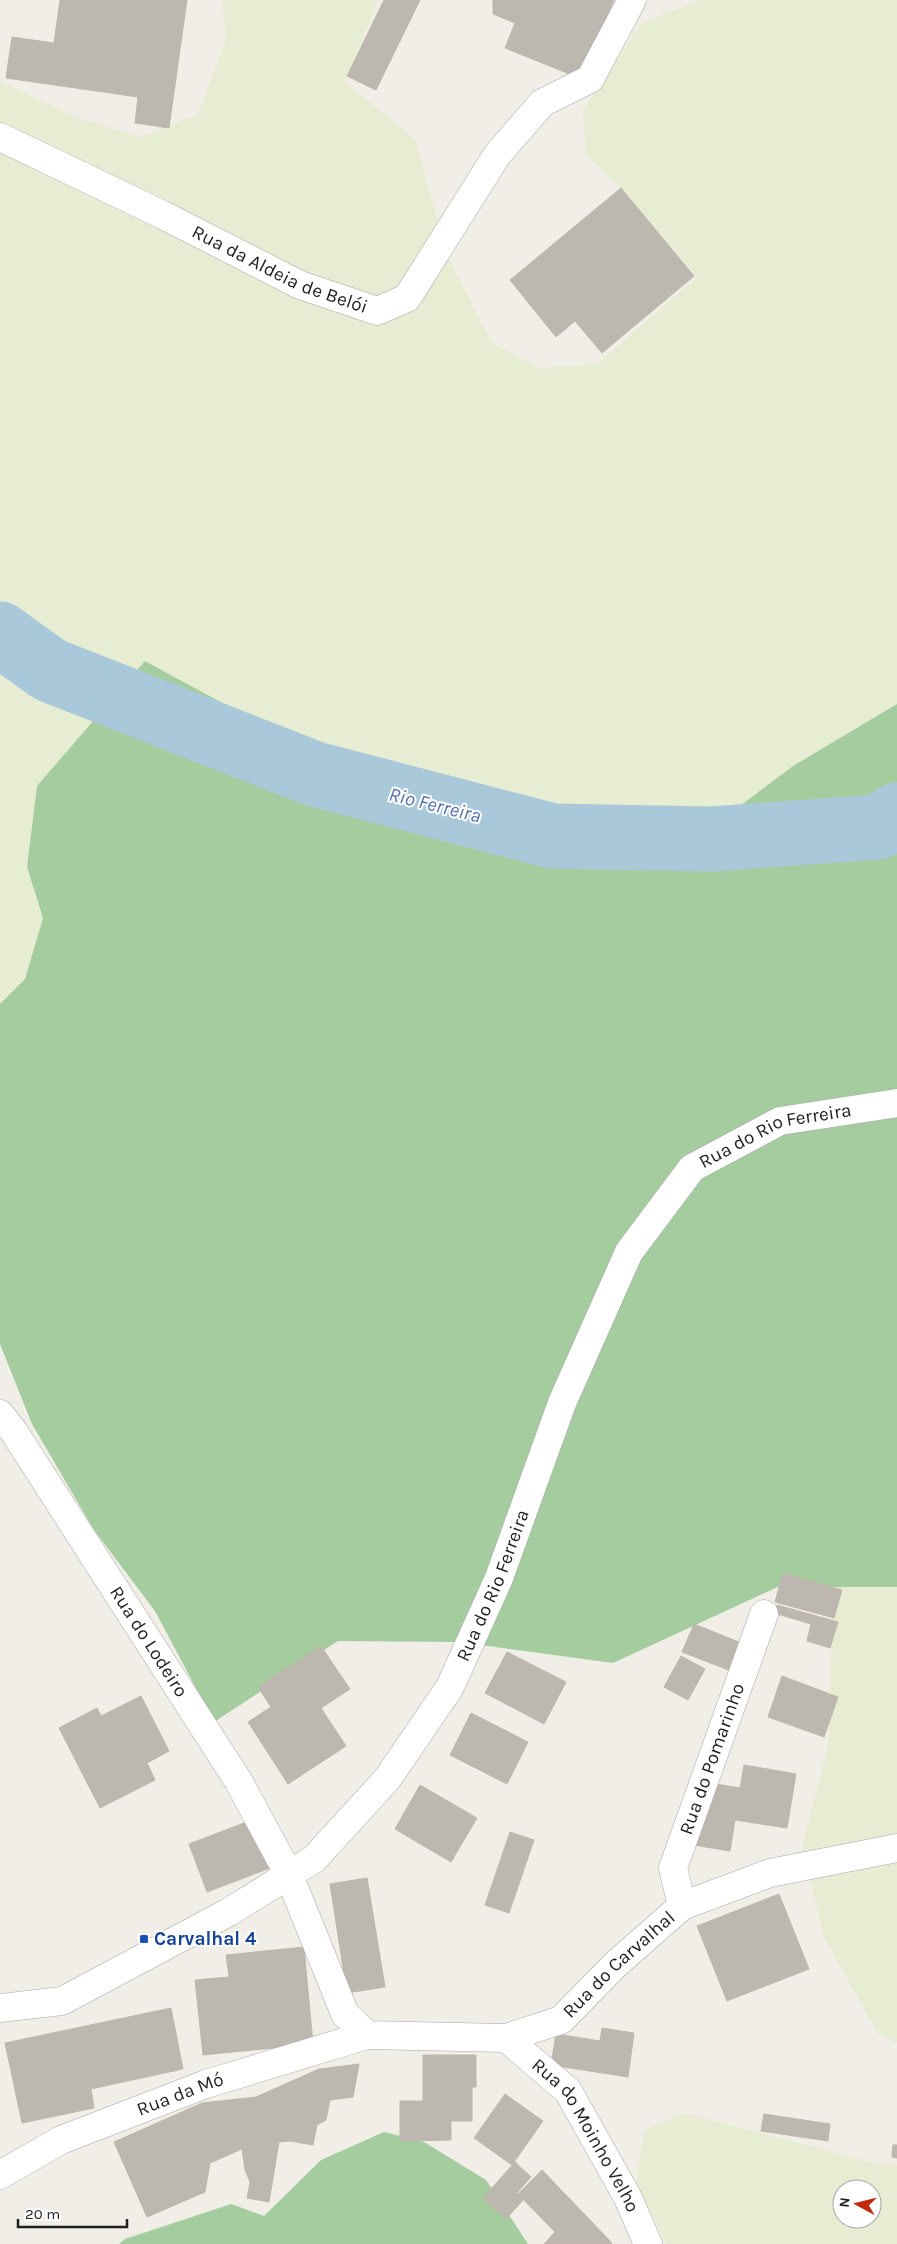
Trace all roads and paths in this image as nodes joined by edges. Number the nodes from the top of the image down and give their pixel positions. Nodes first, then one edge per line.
1 (632, 0) edge
2 (0, 137) edge
3 (897, 1102) edge
4 (0, 1414) edge
5 (764, 1614) dead end
6 (897, 1848) edge
7 (289, 1875) junction
8 (682, 1906) junction
9 (0, 2008) edge
10 (367, 2035) junction
11 (506, 2038) junction
12 (0, 2176) edge
13 (648, 2244) edge

1 - 2 street, Rua da Aldeia de Belói
3 - 7 street, Rua do Rio Ferreira
4 - 7 street, Rua do Lodeiro
5 - 8 street, Rua do Pomarinho
6 - 8 street, Rua do Carvalhal
7 - 9 street, Rua do Rio Ferreira
7 - 10 street
8 - 11 street, Rua do Carvalhal
10 - 11 street, Rua do Carvalhal
10 - 12 street, Rua da Mó
11 - 13 street, Rua do Moinho Velho

